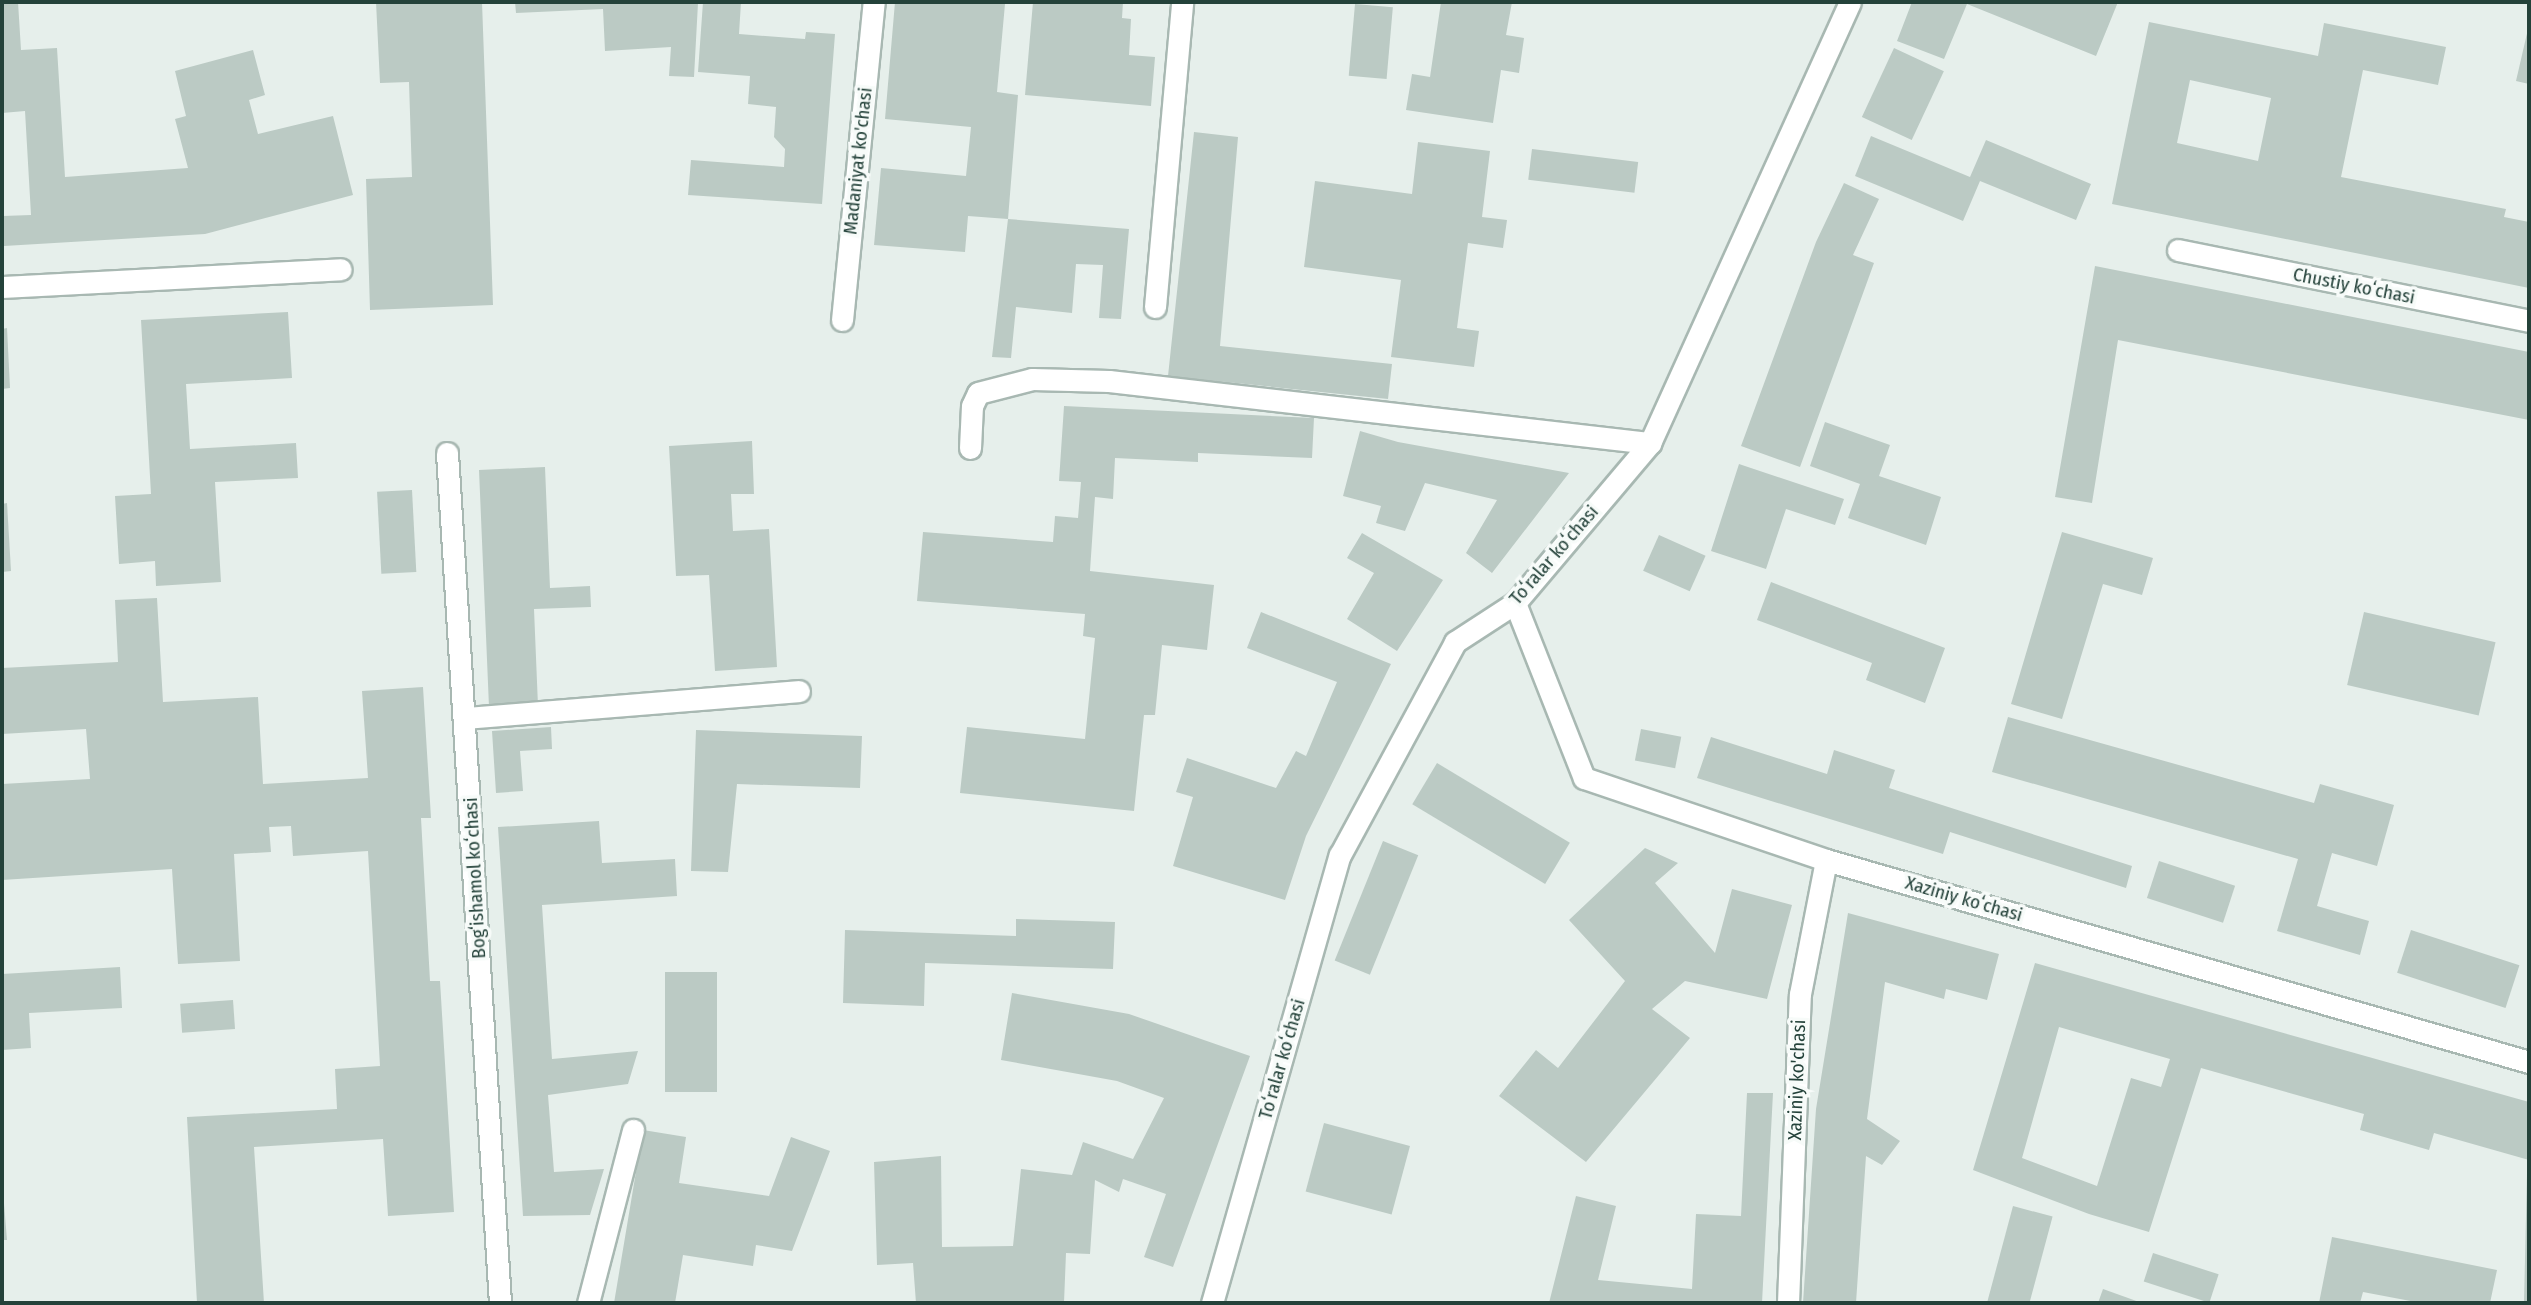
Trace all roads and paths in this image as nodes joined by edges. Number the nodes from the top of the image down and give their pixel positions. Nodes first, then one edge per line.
1 (874, 2) edge
2 (1182, 2) edge
3 (1850, 2) edge
4 (2178, 250) dead end
5 (341, 269) dead end
6 (2, 286) edge
7 (1155, 307) dead end
8 (842, 320) dead end
9 (2529, 321) edge
10 (1650, 443) junction
11 (970, 448) dead end
12 (447, 453) dead end
13 (1515, 603) junction
14 (799, 691) dead end
15 (465, 718) junction
16 (1826, 860) junction
17 (2529, 1062) edge
18 (633, 1130) dead end
19 (500, 1303) edge
20 (588, 1303) edge
21 (1212, 1303) edge
22 (1788, 1303) edge

1 - 8 street, Madaniyat ko'chasi
2 - 7 street
3 - 10 street, Toʻralar koʻchasi
4 - 9 street, Chustiy koʻchasi
5 - 6 street
10 - 11 street
10 - 13 street, Toʻralar koʻchasi
12 - 15 street, Bogʻishamol koʻchasi
13 - 16 street, Xaziniy koʻchasi
13 - 21 street, Toʻralar koʻchasi
14 - 15 street
15 - 19 street, Bogʻishamol koʻchasi
16 - 17 street, Xaziniy koʻchasi
16 - 22 street, Xaziniy ko'chasi
18 - 20 street

